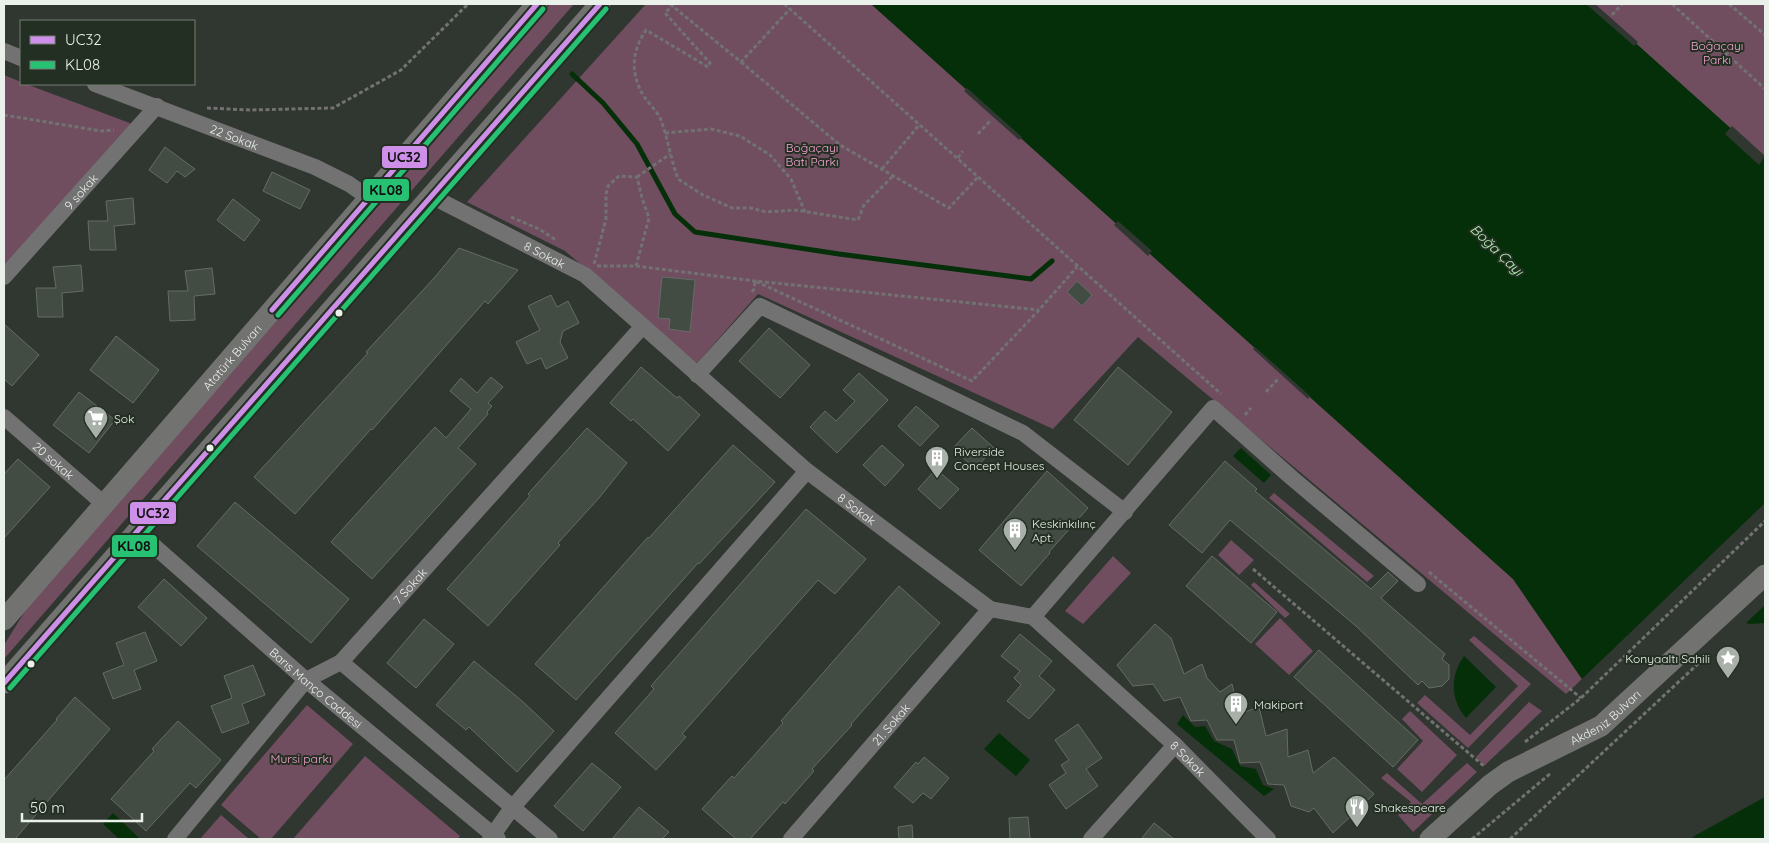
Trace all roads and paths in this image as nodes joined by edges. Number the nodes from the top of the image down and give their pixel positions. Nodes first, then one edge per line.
1 (468, 4) edge
2 (537, 4) edge
3 (600, 4) edge
4 (672, 4) edge
5 (784, 4) edge
6 (1622, 4) edge
7 (1672, 4) edge
8 (1729, 4) edge
9 (790, 9) junction
10 (1612, 15) dead end
11 (1765, 35) edge
12 (4, 51) edge
13 (20, 58) edge
14 (741, 62) junction
15 (98, 85) edge
16 (1765, 89) edge
17 (157, 106) junction
18 (203, 108) dead end
19 (4, 115) edge
20 (990, 121) dead end
21 (920, 124) junction
22 (137, 128) junction
23 (665, 133) junction
24 (978, 134) dead end
25 (963, 151) dead end
26 (670, 154) junction
27 (958, 158) junction
28 (882, 169) junction
29 (893, 176) junction
30 (978, 176) junction
31 (637, 177) junction
32 (431, 196) junction
33 (369, 198) junction
34 (805, 212) junction
35 (636, 266) junction
36 (4, 277) edge
37 (1039, 310) dead end
38 (642, 327) junction
39 (697, 375) junction
40 (1278, 379) dead end
41 (1266, 392) dead end
42 (1224, 396) dead end
43 (1252, 408) dead end
44 (1238, 409) dead end
45 (4, 417) edge
46 (807, 471) junction
47 (104, 504) junction
48 (1125, 512) junction
49 (1765, 521) edge
50 (136, 531) junction
51 (1253, 569) dead end
52 (1765, 575) edge
53 (1418, 584) dead end
54 (990, 609) junction
55 (1033, 617) junction
56 (4, 620) edge
57 (1703, 660) dead end
58 (341, 662) junction
59 (306, 680) junction
60 (4, 683) edge
61 (1581, 698) dead end
62 (1614, 729) junction
63 (1175, 746) junction
64 (1556, 769) dead end
65 (1489, 770) dead end
66 (512, 808) junction
67 (493, 838) edge
68 (175, 839) edge
69 (550, 839) edge
70 (791, 839) edge
71 (1091, 839) edge
72 (1268, 839) edge
73 (1430, 839) edge
74 (1472, 839) edge
75 (1510, 839) edge

1 - 18 path
2 - 33 main road, Atatürk Bulvarı
3 - 32 main road
4 - 14 path
4 - 23 path
5 - 9 path
6 - 10 path
7 - 16 path
8 - 11 path
9 - 14 path
9 - 21 path
12 - 13 street
14 - 28 path
15 - 17 street, 22 Sokak
17 - 22 street, 9 sokak
17 - 33 street, 22 Sokak
19 - 22 path
20 - 24 path
21 - 27 path
21 - 28 path
22 - 36 street, 9 sokak
23 - 26 path
23 - 34 path
25 - 27 path
26 - 31 path
26 - 34 path
27 - 30 path
28 - 29 path
29 - 30 path
29 - 34 path
30 - 42 path
31 - 35 path
31 - 35 path
32 - 38 street, 8 Sokak
32 - 50 main road
33 - 47 main road, Atatürk Bulvarı
35 - 37 path
38 - 39 street, 8 Sokak
38 - 58 street, 7 Sokak
39 - 46 street, 8 Sokak
39 - 48 street
40 - 41 path
43 - 44 path
45 - 47 street, 20 sokak
46 - 54 street, 8 Sokak
46 - 66 street
47 - 56 main road, Atatürk Bulvarı
48 - 53 street
48 - 55 street
49 - 61 path
50 - 59 street, Barış Manço Caddesi
50 - 60 main road
51 - 65 path
52 - 62 main road, Akdeniz Bulvarı
54 - 55 street, 8 Sokak
54 - 70 street, 21. Sokak
55 - 63 street, 8 Sokak
57 - 62 path
58 - 59 street, 7 Sokak
58 - 66 street
59 - 67 street, Barış Manço Caddesi
59 - 68 street, 7 Sokak
62 - 73 main road, Akdeniz Bulvarı
62 - 75 path
63 - 71 street
63 - 72 street, 8 Sokak
64 - 74 path
66 - 67 street
66 - 69 street

